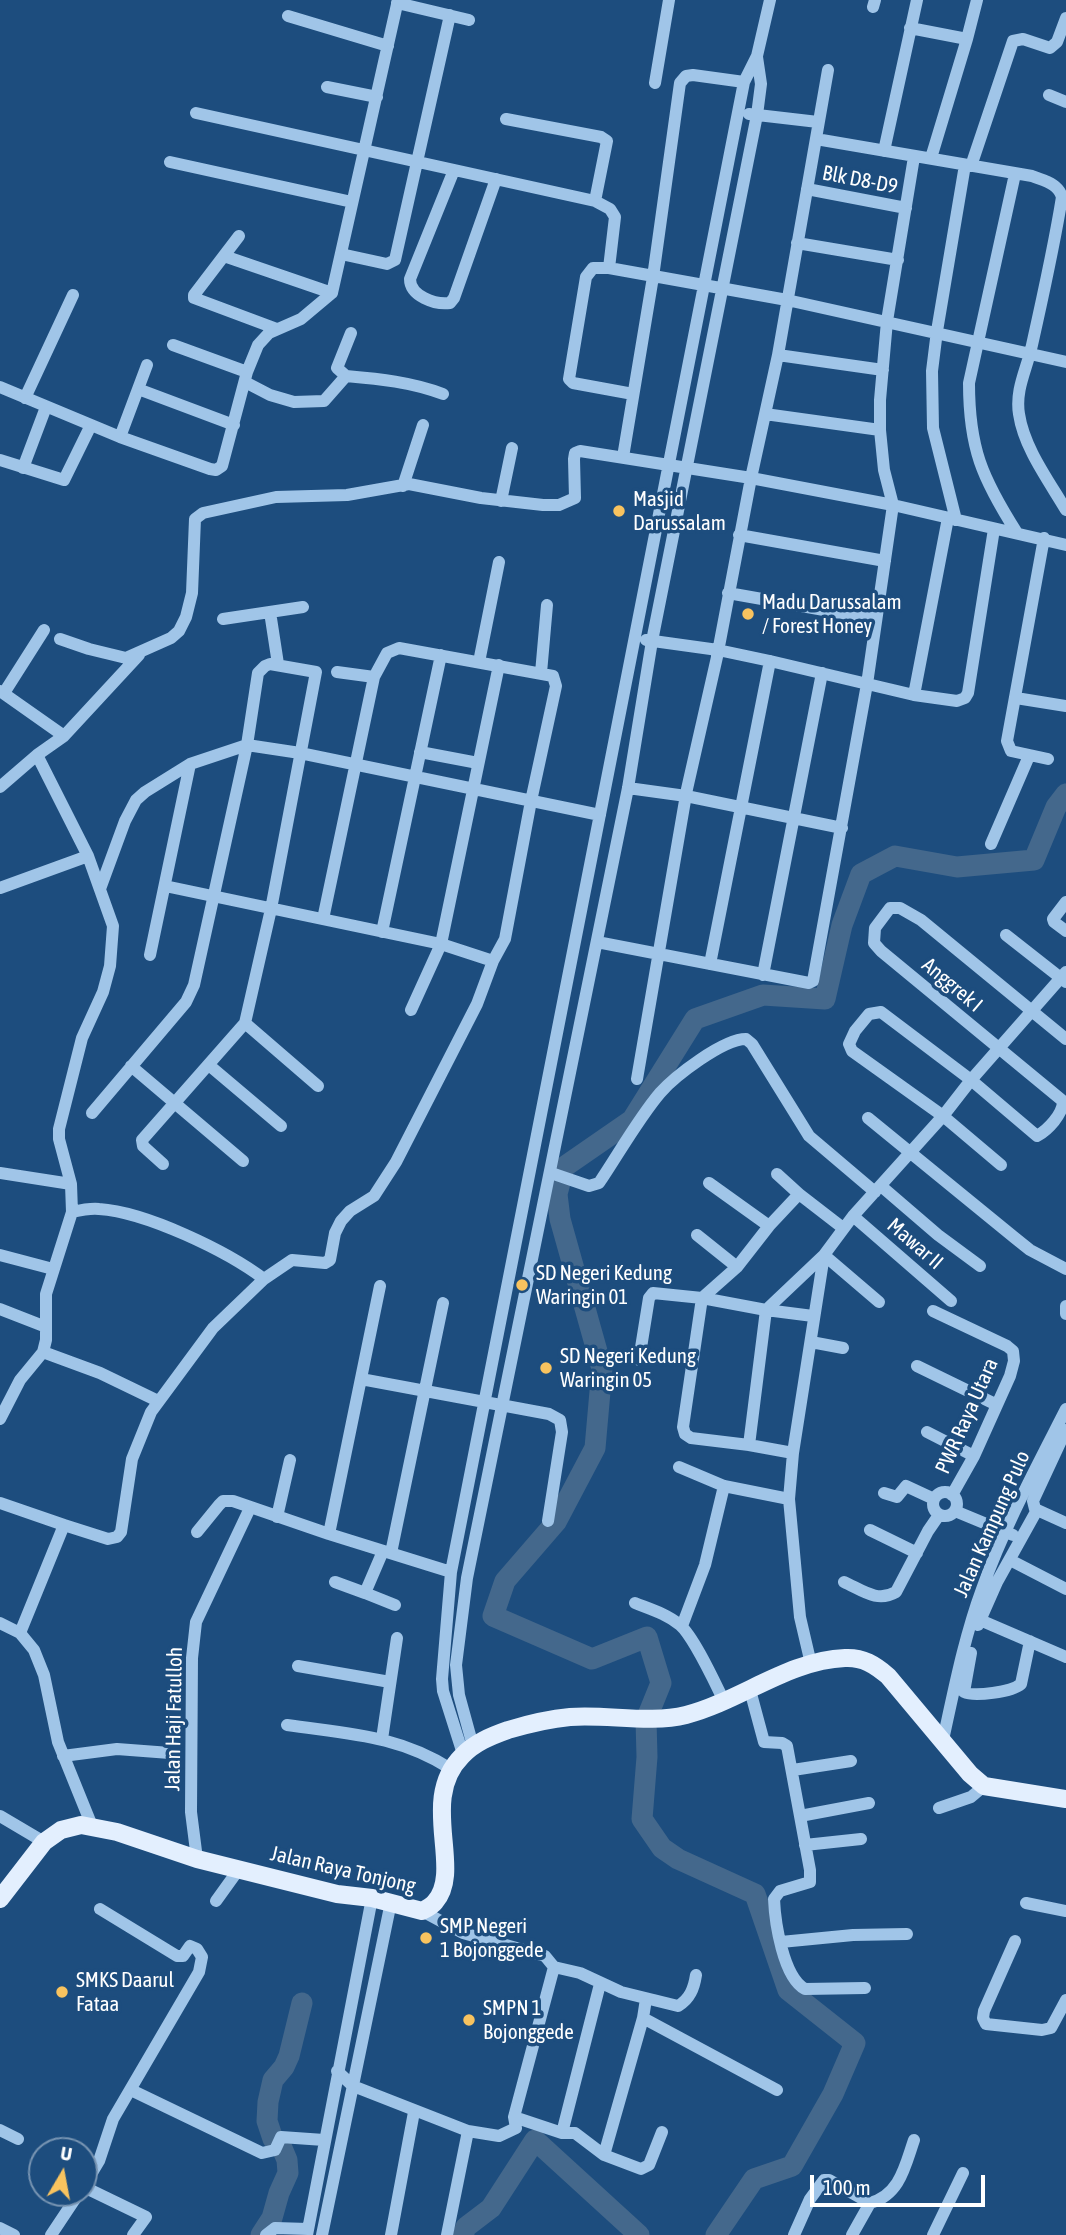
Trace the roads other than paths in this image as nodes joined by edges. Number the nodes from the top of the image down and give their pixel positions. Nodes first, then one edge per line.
1 (669, 0) edge
2 (770, 0) edge
3 (917, 0) edge
4 (976, 0) edge
5 (398, 1) edge
6 (450, 15) junction
7 (288, 16) dead end
8 (1066, 18) edge
9 (469, 20) dead end
10 (910, 28) junction
11 (967, 39) junction
12 (388, 46) junction
13 (757, 56) junction
14 (828, 70) dead end
15 (744, 82) junction
16 (655, 83) dead end
17 (327, 87) dead end
18 (1049, 94) dead end
19 (377, 97) junction
20 (1066, 102) edge
21 (738, 112) junction
22 (196, 113) dead end
23 (757, 115) junction
24 (506, 119) dead end
25 (818, 122) junction
26 (816, 139) junction
27 (364, 150) junction
28 (884, 151) junction
29 (914, 157) junction
30 (931, 158) junction
31 (170, 162) dead end
32 (418, 162) junction
33 (968, 166) junction
34 (454, 170) junction
35 (1015, 174) junction
36 (496, 179) junction
37 (807, 189) junction
38 (596, 201) junction
39 (352, 202) junction
40 (906, 208) junction
41 (239, 236) dead end
42 (797, 243) junction
43 (341, 254) junction
44 (224, 256) junction
45 (898, 260) junction
46 (609, 268) junction
47 (653, 277) junction
48 (705, 287) junction
49 (723, 289) junction
50 (332, 293) junction
51 (73, 295) dead end
52 (786, 300) junction
53 (887, 321) junction
54 (276, 329) junction
55 (937, 331) junction
56 (351, 333) dead end
57 (979, 344) junction
58 (173, 345) dead end
59 (778, 355) junction
60 (1030, 355) junction
61 (1066, 362) edge
62 (147, 365) dead end
63 (883, 370) junction
64 (346, 376) junction
65 (246, 377) junction
66 (0, 387) edge
67 (138, 389) junction
68 (443, 394) dead end
69 (633, 394) junction
70 (25, 398) junction
71 (46, 407) junction
72 (765, 414) junction
73 (91, 425) junction
74 (234, 425) junction
75 (423, 425) dead end
76 (880, 430) junction
77 (120, 437) junction
78 (512, 448) dead end
79 (623, 457) junction
80 (0, 460) edge
81 (669, 464) junction
82 (687, 467) junction
83 (23, 468) junction
84 (751, 478) junction
85 (404, 486) junction
86 (501, 501) junction
87 (893, 505) junction
88 (1066, 510) edge
89 (952, 519) junction
90 (994, 529) junction
91 (1017, 533) junction
92 (739, 535) junction
93 (1044, 538) junction
94 (1066, 545) edge
95 (885, 561) junction
96 (499, 562) dead end
97 (728, 593) junction
98 (547, 604) dead end
99 (303, 607) dead end
100 (270, 612) junction
101 (223, 619) dead end
102 (875, 619) junction
103 (44, 630) dead end
104 (60, 639) dead end
105 (635, 639) junction
106 (652, 641) junction
107 (718, 650) junction
108 (142, 651) junction
109 (441, 655) junction
110 (769, 661) junction
111 (479, 662) junction
112 (278, 664) junction
113 (499, 665) junction
114 (337, 672) dead end
115 (541, 673) junction
116 (822, 673) junction
117 (374, 677) junction
118 (867, 684) junction
119 (2, 692) edge
120 (914, 695) junction
121 (1016, 698) junction
122 (1066, 706) edge
123 (64, 736) junction
124 (247, 745) junction
125 (420, 752) junction
126 (300, 753) junction
127 (37, 755) junction
128 (1029, 756) junction
129 (1048, 759) dead end
130 (478, 763) junction
131 (190, 764) junction
132 (356, 765) junction
133 (0, 767) edge
134 (13, 776) junction
135 (415, 777) junction
136 (0, 787) edge
137 (628, 788) junction
138 (473, 789) junction
139 (686, 796) junction
140 (531, 801) junction
141 (740, 806) junction
142 (600, 815) junction
143 (794, 818) junction
144 (842, 828) junction
145 (991, 844) dead end
146 (88, 856) junction
147 (165, 886) junction
148 (0, 888) edge
149 (100, 889) junction
150 (215, 897) junction
151 (584, 897) junction
152 (604, 900) junction
153 (1066, 902) edge
154 (271, 909) junction
155 (323, 919) junction
156 (1066, 931) edge
157 (382, 932) junction
158 (1006, 935) dead end
159 (597, 942) junction
160 (441, 944) junction
161 (659, 954) junction
162 (150, 955) dead end
163 (493, 961) junction
164 (710, 964) junction
165 (763, 975) junction
166 (1064, 978) edge
167 (411, 1010) dead end
168 (1033, 1010) junction
169 (561, 1014) junction
170 (582, 1018) junction
171 (245, 1023) junction
172 (1066, 1039) edge
173 (998, 1049) junction
174 (131, 1066) junction
175 (210, 1066) junction
176 (637, 1079) dead end
177 (971, 1080) junction
178 (318, 1086) dead end
179 (176, 1103) junction
180 (92, 1113) dead end
181 (943, 1116) junction
182 (868, 1118) dead end
183 (282, 1126) dead end
184 (911, 1153) junction
185 (533, 1157) junction
186 (243, 1161) dead end
187 (163, 1164) dead end
188 (1001, 1165) dead end
189 (557, 1172) junction
190 (0, 1173) edge
191 (777, 1174) dead end
192 (709, 1182) dead end
193 (71, 1184) junction
194 (878, 1189) junction
195 (799, 1194) junction
196 (72, 1212) junction
197 (853, 1216) junction
198 (769, 1226) junction
199 (843, 1228) junction
200 (697, 1235) dead end
201 (0, 1255) edge
202 (824, 1255) junction
203 (980, 1266) dead end
204 (737, 1267) junction
205 (53, 1269) junction
206 (1066, 1269) edge
207 (264, 1279) junction
208 (380, 1286) dead end
209 (702, 1298) junction
210 (951, 1301) dead end
211 (879, 1302) dead end
212 (443, 1303) dead end
213 (1066, 1306) edge
214 (0, 1309) edge
215 (766, 1310) junction
216 (933, 1311) dead end
217 (1066, 1314) edge
218 (813, 1316) junction
219 (46, 1327) junction
220 (811, 1342) junction
221 (843, 1348) dead end
222 (43, 1352) junction
223 (639, 1360) dead end
224 (917, 1366) dead end
225 (360, 1379) junction
226 (425, 1393) junction
227 (158, 1401) junction
228 (483, 1403) junction
229 (995, 1404) junction
230 (504, 1407) junction
231 (1066, 1409) edge
232 (0, 1419) edge
233 (1066, 1430) edge
234 (927, 1432) dead end
235 (749, 1445) junction
236 (1062, 1448) edge
237 (793, 1453) junction
238 (974, 1456) junction
239 (290, 1460) dead end
240 (679, 1467) dead end
241 (724, 1486) junction
242 (884, 1493) dead end
243 (952, 1495) junction
244 (789, 1499) junction
245 (934, 1499) junction
246 (0, 1503) edge
247 (250, 1508) junction
248 (1037, 1510) junction
249 (955, 1511) junction
250 (939, 1515) junction
251 (277, 1517) junction
252 (548, 1521) dead end
253 (1066, 1523) edge
254 (64, 1525) junction
255 (870, 1530) dead end
256 (197, 1532) dead end
257 (1005, 1532) junction
258 (328, 1534) junction
259 (1021, 1538) junction
260 (387, 1552) junction
261 (917, 1553) junction
262 (1010, 1560) junction
263 (451, 1572) junction
264 (335, 1582) dead end
265 (844, 1582) dead end
266 (1066, 1589) edge
267 (365, 1593) junction
268 (635, 1603) dead end
269 (395, 1605) dead end
270 (980, 1620) junction
271 (0, 1623) edge
272 (682, 1626) junction
273 (20, 1633) junction
274 (397, 1638) dead end
275 (1030, 1641) junction
276 (1066, 1657) edge
277 (811, 1664) junction
278 (298, 1667) dead end
279 (390, 1682) junction
280 (750, 1690) junction
281 (724, 1701) junction
282 (287, 1725) dead end
283 (382, 1739) junction
284 (943, 1740) junction
285 (468, 1750) junction
286 (170, 1753) dead end
287 (63, 1756) junction
288 (851, 1761) dead end
289 (451, 1769) junction
290 (793, 1770) junction
291 (984, 1786) junction
292 (1066, 1799) edge
293 (869, 1803) dead end
294 (939, 1808) dead end
295 (0, 1815) edge
296 (800, 1816) junction
297 (92, 1826) junction
298 (861, 1839) dead end
299 (44, 1842) junction
300 (805, 1845) junction
301 (193, 1858) junction
302 (239, 1869) junction
303 (372, 1898) junction
304 (0, 1899) edge
305 (216, 1901) dead end
306 (391, 1902) junction
307 (1026, 1903) dead end
308 (100, 1909) dead end
309 (422, 1911) junction
310 (1066, 1911) edge
311 (907, 1934) dead end
312 (1015, 1941) dead end
313 (781, 1942) junction
314 (554, 1967) junction
315 (696, 1975) dead end
316 (600, 1984) junction
317 (864, 1988) dead end
318 (646, 1999) junction
319 (1066, 2000) edge
320 (643, 2018) junction
321 (337, 2071) junction
322 (353, 2086) junction
323 (131, 2090) junction
324 (777, 2090) dead end
325 (414, 2112) junction
326 (514, 2117) junction
327 (0, 2130) edge
328 (468, 2131) junction
329 (662, 2132) dead end
330 (562, 2133) junction
331 (18, 2139) dead end
332 (324, 2140) junction
333 (914, 2140) dead end
334 (604, 2155) junction
335 (98, 2163) edge
336 (963, 2174) dead end
337 (98, 2193) edge
338 (870, 2203) junction
339 (70, 2207) edge
340 (0, 2228) edge
341 (307, 2232) edge
342 (14, 2235) edge
343 (51, 2235) edge
344 (134, 2235) edge
345 (266, 2235) edge
346 (322, 2235) edge
347 (391, 2235) edge
348 (447, 2235) edge
349 (794, 2235) edge
350 (852, 2235) edge
351 (933, 2235) edge

1 - 16 street
2 - 13 street
3 - 10 street
4 - 11 street
5 - 6 street
5 - 12 street
6 - 9 street
6 - 32 street
7 - 12 street
8 - 33 street
10 - 11 street
10 - 28 street
11 - 30 street
12 - 19 street
13 - 15 street
13 - 23 street
14 - 25 street
15 - 21 street
15 - 47 street
17 - 19 street
18 - 20 street
19 - 27 street
21 - 23 street
21 - 48 street
22 - 27 street
23 - 25 street
23 - 49 street
24 - 38 street
25 - 26 street
26 - 28 street
26 - 37 street
27 - 32 street
27 - 39 street
28 - 29 street
29 - 30 street
29 - 40 street
30 - 33 street
31 - 39 street
32 - 34 street
32 - 43 street
33 - 35 street
33 - 55 street
34 - 36 street
34 - 36 street
35 - 57 street
35 - 60 street
36 - 38 street
37 - 40 street, Blk D8-D9
37 - 42 street
38 - 46 street
39 - 43 street
40 - 45 street
41 - 44 street
42 - 45 street
42 - 52 street
43 - 50 street
44 - 50 street
44 - 54 street
45 - 53 street
46 - 47 street
46 - 69 street
47 - 48 street
47 - 69 street
48 - 49 street
48 - 81 street
49 - 52 street
49 - 82 street
50 - 54 street
51 - 70 street
52 - 53 street
52 - 59 street
53 - 55 street
53 - 63 street
54 - 65 street
55 - 57 street
55 - 89 street
56 - 64 street
57 - 60 street
57 - 91 street
58 - 65 street
59 - 63 street
59 - 72 street
60 - 61 street
60 - 88 street
62 - 67 street
63 - 76 street
64 - 65 street
64 - 68 street
65 - 74 street
66 - 70 street
67 - 74 street
67 - 77 street
69 - 79 street
70 - 71 street
71 - 73 street
71 - 83 street
72 - 76 street
72 - 84 street
73 - 77 street
73 - 83 street
74 - 77 street
75 - 85 street
76 - 87 street
78 - 86 street
79 - 81 street
79 - 86 street
80 - 83 street
81 - 82 street
81 - 105 street
82 - 84 street
82 - 106 street
84 - 87 street
84 - 92 street
85 - 86 street
85 - 108 street
87 - 89 street
87 - 95 street
89 - 90 street
89 - 120 street
90 - 91 street
90 - 120 street
91 - 93 street
92 - 95 street
92 - 97 street
93 - 94 street
93 - 121 street
95 - 102 street
96 - 111 street
97 - 102 street
97 - 107 street
98 - 115 street
99 - 100 street
100 - 101 street
100 - 112 street
102 - 118 street
103 - 119 street
104 - 108 street
105 - 106 street
105 - 142 street
106 - 107 street
106 - 137 street
107 - 110 street
107 - 139 street
108 - 123 street
109 - 111 street
109 - 117 street
109 - 125 street
110 - 116 street
110 - 141 street
111 - 113 street
112 - 124 street
112 - 126 street
113 - 115 street
113 - 130 street
114 - 117 street
115 - 140 street
116 - 118 street
116 - 143 street
117 - 132 street
118 - 120 street
118 - 144 street
119 - 123 street
121 - 122 street
121 - 128 street
123 - 127 street
124 - 126 street
124 - 131 street
124 - 150 street
125 - 130 street
125 - 135 street
126 - 132 street
126 - 154 street
127 - 134 street
127 - 146 street
128 - 129 street
128 - 145 street
130 - 138 street
131 - 147 street
131 - 149 street
132 - 135 street
132 - 155 street
133 - 134 street
134 - 136 street
135 - 138 street
135 - 157 street
137 - 139 street
137 - 152 street
138 - 140 street
138 - 160 street
139 - 141 street
139 - 161 street
140 - 142 street
140 - 163 street
141 - 143 street
141 - 164 street
142 - 151 street
143 - 144 street
143 - 165 street
144 - 165 street
146 - 148 street
146 - 149 street
147 - 150 street
147 - 162 street
149 - 193 street
150 - 154 street
150 - 174 street
151 - 152 street
151 - 169 street
152 - 159 street
153 - 156 street
154 - 155 street
154 - 171 street
155 - 157 street
157 - 160 street
158 - 166 street
159 - 161 street
159 - 170 street
160 - 163 street
160 - 167 street
161 - 164 street
161 - 176 street
163 - 207 street
164 - 165 street
166 - 168 street
168 - 172 street
168 - 173 street
168 - 173 street, Anggrek I
169 - 170 street
169 - 185 street
170 - 189 street
171 - 175 street
171 - 178 street
173 - 177 street
173 - 177 street, Anggrek I
174 - 179 street
174 - 180 street
175 - 179 street
175 - 183 street
177 - 181 street
177 - 181 street
179 - 186 street
179 - 187 street
181 - 184 street
181 - 188 street
182 - 184 street
184 - 194 street
184 - 206 street
185 - 189 street
185 - 228 street
189 - 194 street
189 - 230 street
190 - 193 street
191 - 195 street
192 - 198 street
193 - 196 street
194 - 197 street
194 - 203 street
195 - 198 street
195 - 199 street
196 - 205 street
196 - 207 street
197 - 199 street
197 - 210 street, Mawar II
198 - 204 street
199 - 202 street
200 - 204 street
201 - 205 street
202 - 211 street
202 - 215 street
202 - 218 street
204 - 209 street
205 - 219 street
207 - 227 street
208 - 225 street
209 - 215 street
209 - 223 street
209 - 235 street
212 - 226 street
213 - 217 street
214 - 219 street
215 - 218 street
215 - 235 street
216 - 229 street, PWR Raya Utara
218 - 220 street
219 - 222 street
220 - 221 street
220 - 237 street
222 - 227 street
222 - 232 street
224 - 229 street
225 - 226 street
225 - 258 street
226 - 228 street
226 - 260 street
227 - 254 street
228 - 230 street
228 - 263 street
229 - 238 street, PWR Raya Utara
230 - 252 street
230 - 285 street
231 - 257 street, Jalan Kampung Pulo
233 - 236 street
234 - 238 street
235 - 237 street
236 - 248 street
237 - 244 street
238 - 243 street, PWR Raya Utara
239 - 251 street
240 - 241 street
241 - 244 street
241 - 272 street
242 - 245 street
243 - 245 street
243 - 249 street
244 - 277 street
245 - 250 street
246 - 254 street
247 - 251 street
247 - 256 street
247 - 301 street, Jalan Haji Fatulloh
248 - 253 street
248 - 259 street
249 - 250 street
249 - 257 street
250 - 261 street
251 - 258 street
254 - 273 street
255 - 261 street
257 - 259 street
257 - 284 street, Jalan Kampung Pulo
258 - 260 street
259 - 262 street
260 - 263 street
260 - 267 street
261 - 265 street
262 - 266 street
262 - 270 street
263 - 285 street
264 - 267 street
267 - 269 street
268 - 272 street
270 - 275 street
270 - 275 street
271 - 273 street
272 - 281 street
273 - 287 street
274 - 279 street
275 - 276 street
277 - 280 main road
277 - 284 main road
278 - 279 street
279 - 283 street
280 - 281 main road
280 - 290 street
281 - 285 main road, Jalan Raya Tonjong
282 - 283 street
283 - 289 street
284 - 291 main road
285 - 289 main road, Jalan Raya Tonjong
286 - 287 street
287 - 297 street
288 - 290 street
289 - 309 main road, Jalan Raya Tonjong
290 - 296 street
291 - 292 main road
291 - 294 street
293 - 296 street
295 - 299 street
296 - 300 street
297 - 299 main road, Jalan Raya Tonjong
297 - 301 main road, Jalan Raya Tonjong
298 - 300 street
299 - 304 main road, Jalan Raya Tonjong
300 - 313 street
301 - 302 main road, Jalan Raya Tonjong
302 - 303 main road, Jalan Raya Tonjong
302 - 305 street
303 - 306 main road, Jalan Raya Tonjong
303 - 321 street
306 - 309 main road, Jalan Raya Tonjong
306 - 322 street
307 - 310 street
308 - 323 street
309 - 314 street
311 - 313 street
312 - 319 street
313 - 317 street
314 - 316 street
314 - 326 street
315 - 318 street
316 - 318 street
316 - 330 street
318 - 320 street
320 - 324 street
320 - 334 street
321 - 322 street
321 - 332 street
322 - 325 street
322 - 346 street
323 - 332 street
323 - 335 street
325 - 328 street
325 - 347 street
326 - 328 street
326 - 330 street
327 - 331 street
328 - 348 street
329 - 334 street
330 - 334 street
332 - 341 street
333 - 338 street
336 - 351 street
337 - 344 street
338 - 349 street
338 - 350 street
339 - 343 street
340 - 342 street
341 - 345 street

